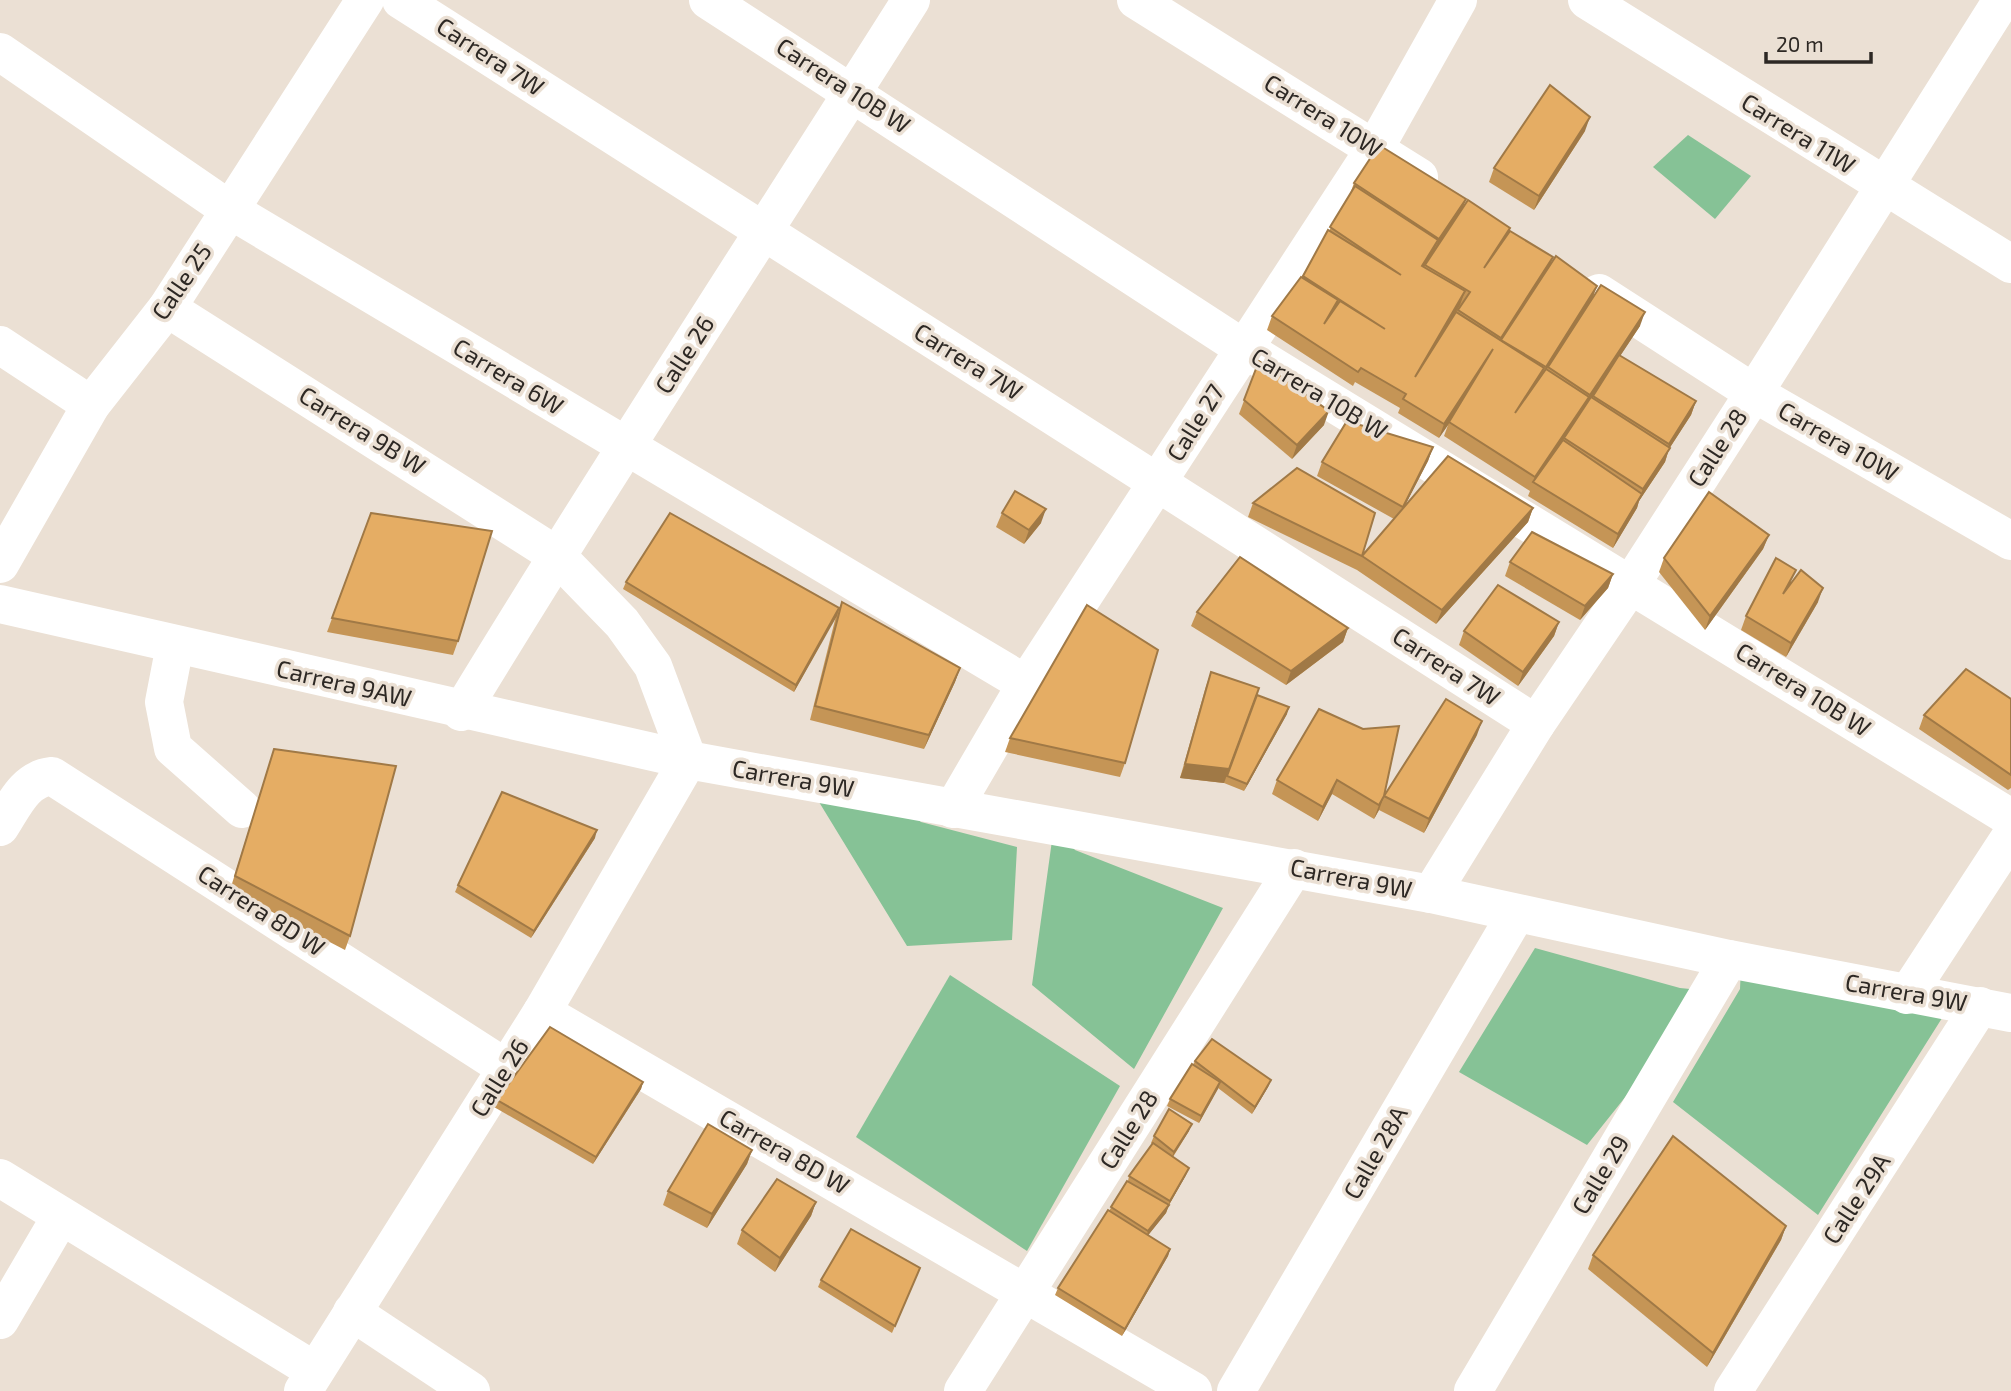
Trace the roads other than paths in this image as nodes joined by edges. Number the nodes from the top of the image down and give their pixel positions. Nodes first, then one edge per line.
1 (365, 0) edge
2 (401, 0) edge
3 (708, 0) edge
4 (911, 0) edge
5 (1136, 0) edge
6 (1458, 0) edge
7 (1587, 0) edge
8 (2002, 0) edge
9 (0, 52) edge
10 (853, 92) junction
11 (1375, 148) junction
12 (1882, 187) junction
13 (1444, 193) edge
14 (230, 210) junction
15 (765, 233) junction
16 (2011, 264) edge
17 (1570, 274) edge
18 (167, 308) junction
19 (0, 345) edge
20 (1243, 348) junction
21 (1754, 393) junction
22 (91, 405) junction
23 (626, 447) junction
24 (1158, 483) junction
25 (2011, 541) edge
26 (556, 555) junction
27 (0, 564) edge
28 (1631, 584) junction
29 (0, 604) edge
30 (175, 645) junction
31 (1026, 684) junction
32 (461, 712) junction
33 (1536, 724) junction
34 (688, 761) junction
35 (953, 808) junction
36 (242, 809) dead end
37 (2011, 818) edge
38 (0, 827) edge
39 (2011, 835) edge
40 (1294, 869) junction
41 (1431, 894) junction
42 (1516, 914) junction
43 (1729, 959) junction
44 (1907, 995) junction
45 (1996, 1010) edge
46 (542, 1012) junction
47 (506, 1068) junction
48 (0, 1178) edge
49 (61, 1216) junction
50 (1027, 1293) junction
51 (352, 1312) junction
52 (0, 1320) edge
53 (309, 1381) edge
54 (471, 1391) edge
55 (963, 1391) edge
56 (1193, 1391) edge
57 (1236, 1391) edge
58 (1473, 1391) edge
59 (1733, 1391) edge

1 - 14 street, Calle 25
2 - 15 street, Carrera 7W
3 - 10 street, Carrera 10B W
4 - 10 street, Calle 26
5 - 11 street, Carrera 10W
6 - 11 street, Calle 27
7 - 12 street, Carrera 11W
8 - 12 street, Calle 28
9 - 14 street, Carrera 6W
10 - 15 street, Calle 26
10 - 20 street, Carrera 10B W
11 - 13 street, Carrera 10W
11 - 20 street, Calle 27
12 - 16 street, Carrera 11W
12 - 21 street, Calle 28
14 - 18 street, Calle 25
14 - 23 street, Carrera 6W
15 - 23 street, Calle 26
15 - 24 street, Carrera 7W
17 - 21 street, Carrera 10W
18 - 22 street, Calle 25
18 - 26 street, Carrera 9B W
19 - 22 street
20 - 24 street, Calle 27
20 - 28 street, Carrera 10B W
21 - 25 street, Carrera 10W
21 - 28 street, Calle 28
22 - 27 street, Calle 25
23 - 26 street, Calle 26
23 - 31 street, Carrera 6W
24 - 31 street, Calle 27
24 - 33 street, Carrera 7W
26 - 32 street, Calle 26
26 - 34 street, Carrera 9B W
28 - 33 street, Calle 28
28 - 37 street, Carrera 10B W
29 - 30 street, Carrera 9AW
30 - 32 street, Carrera 9AW
30 - 36 street
31 - 35 street, Calle 27
32 - 34 street, Carrera 9AW
33 - 41 street, Calle 28
34 - 35 street, Carrera 9W
34 - 46 street, Calle 26
35 - 40 street, Carrera 9W
38 - 47 street, Carrera 8D W
39 - 44 street
40 - 41 street, Carrera 9W
40 - 50 street, Calle 28
41 - 42 street, Carrera 9W
42 - 43 street, Carrera 9W
42 - 57 street, Calle 28A
43 - 44 street, Carrera 9W
43 - 58 street, Calle 29
44 - 45 street, Carrera 9W
45 - 59 street, Calle 29A
46 - 47 street, Calle 26
46 - 50 street, Carrera 8D W
47 - 51 street, Calle 26
48 - 49 street
49 - 52 street
49 - 53 street
50 - 55 street, Calle 28
50 - 56 street, Carrera 8D W
51 - 53 street, Calle 26
51 - 54 street

